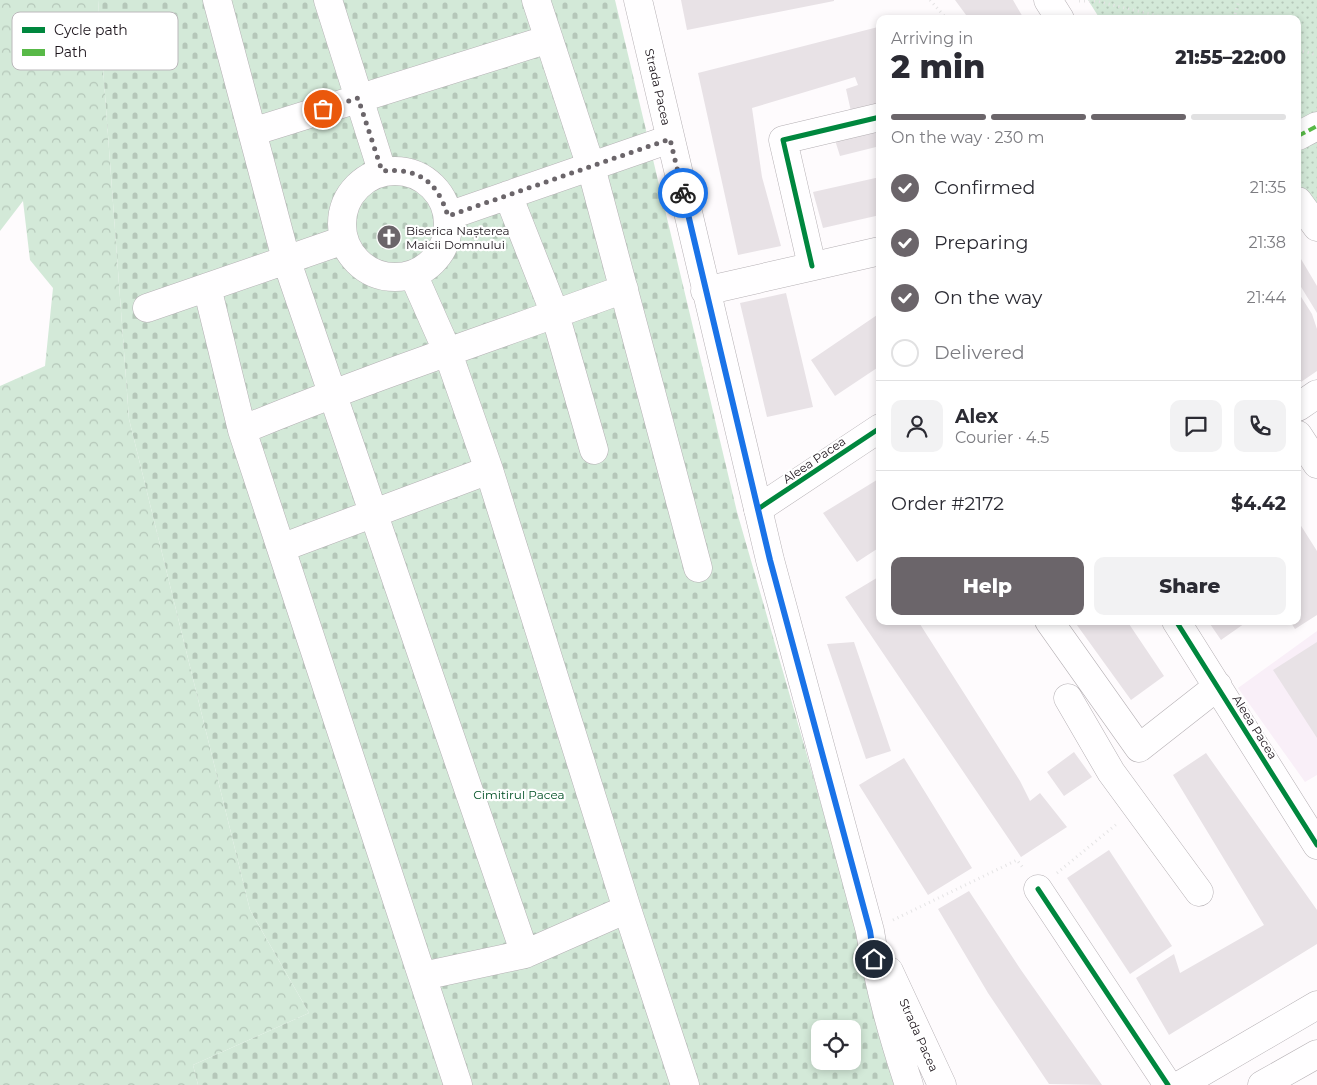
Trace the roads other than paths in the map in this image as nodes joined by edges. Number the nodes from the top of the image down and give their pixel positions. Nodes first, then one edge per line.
1 (217, 0) edge
2 (328, 0) edge
3 (536, 0) edge
4 (638, 0) edge
5 (1048, 0) edge
6 (1057, 15) edge
7 (549, 39) junction
8 (358, 98) junction
9 (876, 118) edge
10 (1317, 126) edge
11 (252, 132) junction
12 (1301, 134) edge
13 (670, 139) junction
14 (591, 167) junction
15 (382, 171) junction
16 (508, 195) junction
17 (1301, 205) edge
18 (448, 216) junction
19 (1317, 227) edge
20 (344, 240) junction
21 (876, 252) edge
22 (286, 259) junction
23 (812, 266) junction
24 (413, 274) junction
25 (207, 287) junction
26 (624, 289) junction
27 (705, 291) junction
28 (147, 308) dead end
29 (555, 314) junction
30 (448, 353) junction
31 (332, 392) junction
32 (1317, 394) edge
33 (1301, 405) edge
34 (242, 430) junction
35 (876, 431) edge
36 (1301, 440) edge
37 (594, 450) dead end
38 (1317, 464) edge
39 (489, 470) junction
40 (758, 509) junction
41 (374, 513) junction
42 (281, 548) junction
43 (698, 568) dead end
44 (1053, 625) edge
45 (1179, 625) edge
46 (1218, 686) junction
47 (1068, 698) dead end
48 (1139, 748) junction
49 (1111, 772) junction
50 (1317, 845) edge
51 (1038, 888) road end
52 (1199, 892) dead end
53 (626, 909) junction
54 (870, 931) junction
55 (525, 954) junction
56 (423, 976) junction
57 (1317, 1005) edge
58 (1317, 1054) edge
59 (458, 1085) edge
60 (685, 1085) edge
61 (909, 1085) edge
62 (942, 1085) edge
63 (1168, 1085) edge
64 (1180, 1085) edge
65 (1262, 1085) edge

1 - 11 main road
2 - 8 main road
3 - 7 main road
4 - 13 main road, Strada Pacea
5 - 6 main road
7 - 8 main road
7 - 14 main road
8 - 11 main road
8 - 15 main road
9 - 23 main road
10 - 12 main road
11 - 22 main road
13 - 14 main road
13 - 27 main road, Strada Pacea
14 - 16 main road
14 - 26 main road
15 - 18 main road
15 - 20 main road
16 - 18 main road
16 - 29 main road
17 - 19 main road
18 - 24 main road
20 - 22 main road
20 - 24 main road
21 - 23 main road
22 - 25 main road
22 - 31 main road
23 - 27 main road
24 - 30 main road
25 - 28 main road
25 - 34 main road
26 - 29 main road
26 - 43 main road
27 - 40 main road, Strada Pacea
29 - 30 main road
29 - 37 main road
30 - 31 main road
30 - 39 main road
31 - 34 main road
31 - 41 main road
32 - 33 main road
34 - 42 main road
35 - 40 main road, Aleea Pacea
36 - 38 main road
39 - 41 main road
39 - 53 main road
40 - 54 main road, Strada Pacea
41 - 42 main road
41 - 55 main road
42 - 56 main road
44 - 48 main road
45 - 46 main road, Aleea Pacea
46 - 48 main road
46 - 50 main road, Aleea Pacea
47 - 49 main road
48 - 49 main road
49 - 52 main road
51 - 63 main road
53 - 55 main road
53 - 60 main road
54 - 61 main road, Strada Pacea
54 - 62 main road, Strada Pacea
55 - 56 main road
56 - 59 main road
57 - 64 main road
58 - 65 main road

